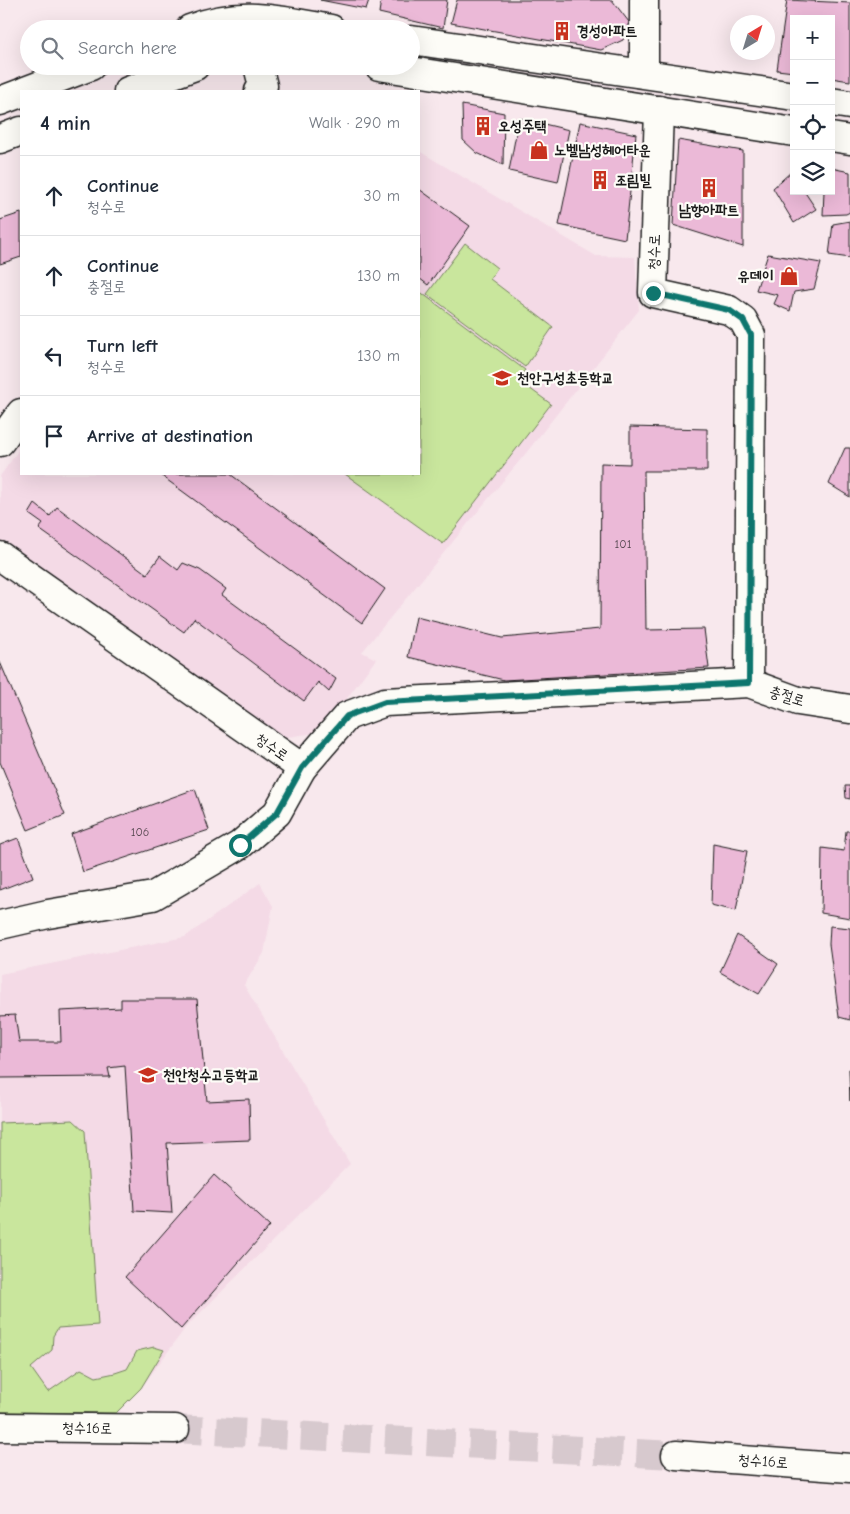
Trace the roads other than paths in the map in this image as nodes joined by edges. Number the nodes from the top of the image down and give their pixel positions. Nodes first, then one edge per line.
1 (644, 0) edge
2 (246, 15) edge
3 (216, 20) edge
4 (276, 20) edge
5 (420, 41) edge
6 (420, 72) edge
7 (644, 73) junction
8 (67, 75) edge
9 (171, 75) edge
10 (260, 75) edge
11 (28, 90) edge
12 (131, 90) edge
13 (260, 90) edge
14 (20, 93) edge
15 (790, 95) edge
16 (0, 101) edge
17 (835, 102) edge
18 (850, 104) edge
19 (659, 110) junction
20 (20, 131) edge
21 (790, 131) edge
22 (835, 138) edge
23 (0, 139) edge
24 (850, 140) edge
25 (20, 414) edge
26 (0, 442) edge
27 (0, 556) edge
28 (749, 683) junction
29 (850, 709) edge
30 (302, 768) junction
31 (0, 925) edge
32 (0, 1427) edge
33 (175, 1429) tunnel mouth
34 (676, 1455) tunnel mouth
35 (850, 1468) edge

1 - 7 street
2 - 3 street
2 - 4 street
5 - 7 street
6 - 19 street
7 - 15 street
8 - 11 street
9 - 12 street
10 - 13 street
14 - 16 street
17 - 18 street
19 - 21 street
19 - 28 street, 청수로
20 - 23 street
22 - 24 street
25 - 26 street
27 - 30 street, 청수로
28 - 29 street, 충절로
28 - 30 street, 충절로
30 - 31 street, 청수로
32 - 33 street, 청수16로
34 - 35 street, 청수16로

